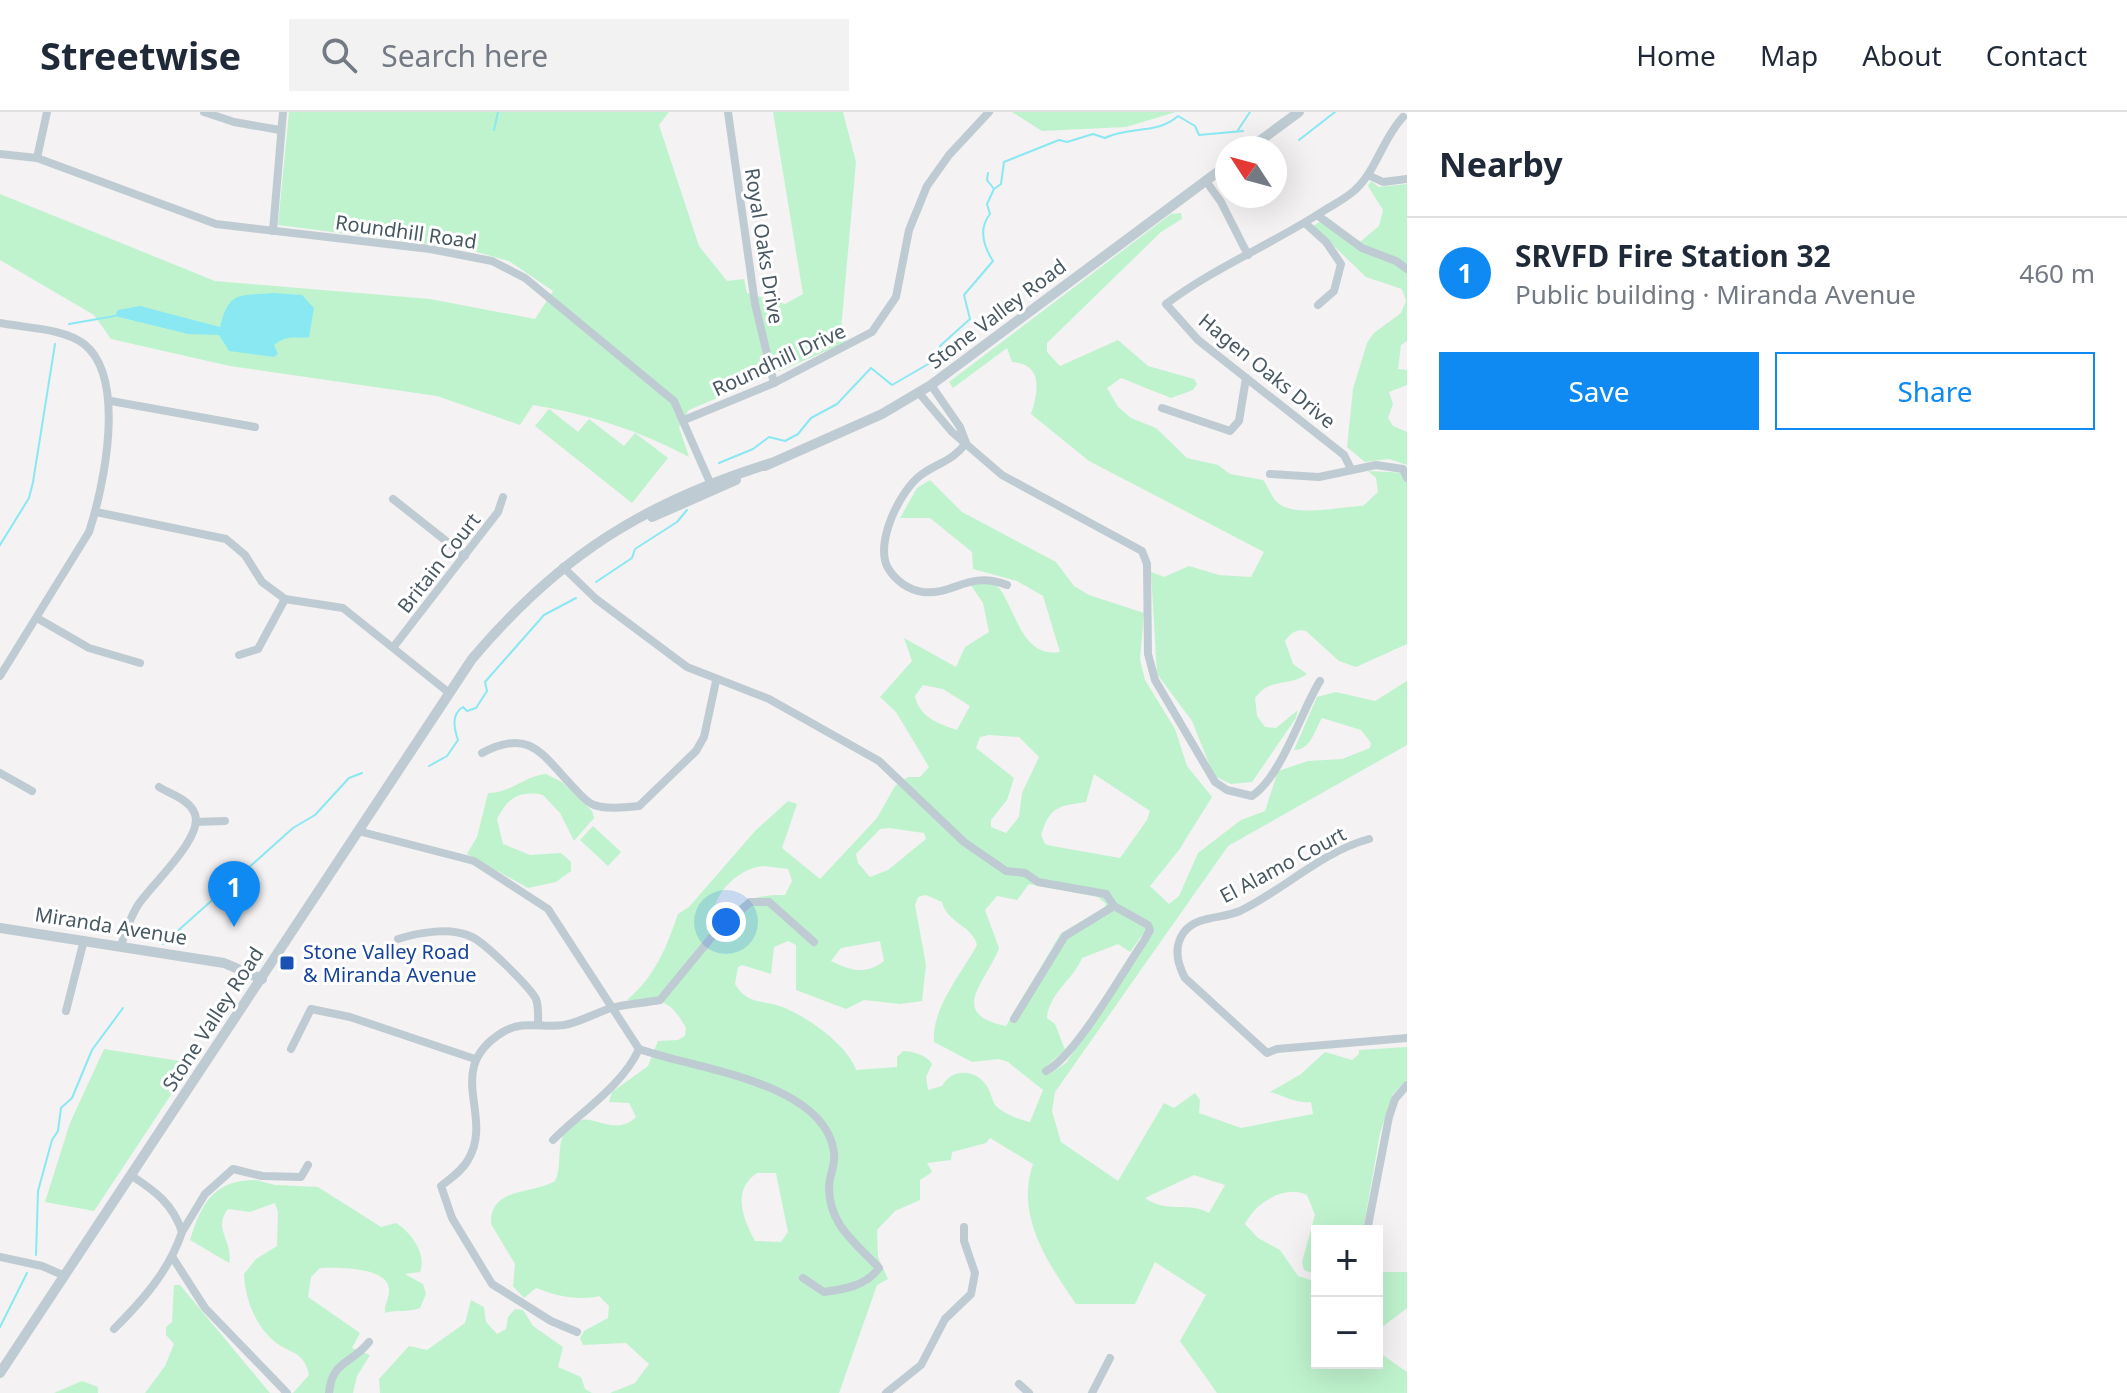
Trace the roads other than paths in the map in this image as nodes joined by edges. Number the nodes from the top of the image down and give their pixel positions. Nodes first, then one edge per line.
1 (47, 112) edge
2 (204, 112) edge
3 (283, 112) edge
4 (728, 112) edge
5 (989, 112) edge
6 (1299, 112) edge
7 (1403, 117) dead end
8 (280, 130) junction
9 (1266, 136) edge
10 (0, 154) edge
11 (37, 158) junction
12 (1215, 174) edge
13 (1368, 175) junction
14 (1407, 179) edge
15 (1206, 181) junction
16 (1317, 215) junction
17 (1305, 223) junction
18 (273, 231) junction
19 (1248, 255) junction
20 (1407, 269) edge
21 (1318, 305) dead end
22 (0, 323) edge
23 (1246, 378) junction
24 (774, 383) junction
25 (931, 385) junction
26 (919, 393) junction
27 (111, 401) junction
28 (1162, 408) dead end
29 (684, 420) junction
30 (255, 427) dead end
31 (966, 443) junction
32 (1351, 469) junction
33 (1406, 472) edge
34 (1270, 474) dead end
35 (712, 486) junction
36 (503, 497) dead end
37 (393, 499) dead end
38 (96, 512) junction
39 (465, 556) junction
40 (563, 567) junction
41 (1007, 585) dead end
42 (285, 599) junction
43 (37, 618) junction
44 (395, 645) junction
45 (239, 655) dead end
46 (140, 663) dead end
47 (0, 676) edge
48 (716, 681) junction
49 (1320, 681) dead end
50 (448, 692) junction
51 (482, 753) dead end
52 (0, 773) edge
53 (159, 787) dead end
54 (32, 791) dead end
55 (225, 821) dead end
56 (196, 822) junction
57 (358, 831) junction
58 (1369, 839) dead end
59 (1114, 906) junction
60 (0, 928) edge
61 (398, 939) dead end
62 (84, 940) junction
63 (814, 942) dead end
64 (121, 945) junction
65 (262, 979) junction
66 (612, 1008) junction
67 (66, 1011) dead end
68 (1014, 1019) dead end
69 (538, 1025) junction
70 (1407, 1038) edge
71 (291, 1049) dead end
72 (639, 1049) junction
73 (475, 1059) junction
74 (1046, 1071) dead end
75 (1407, 1085) edge
76 (553, 1140) dead end
77 (308, 1165) dead end
78 (132, 1176) junction
79 (1368, 1225) edge
80 (964, 1227) dead end
81 (182, 1232) junction
82 (0, 1257) edge
83 (173, 1258) junction
84 (65, 1276) junction
85 (803, 1278) dead end
86 (114, 1329) dead end
87 (577, 1332) dead end
88 (369, 1342) dead end
89 (1110, 1358) dead end
90 (0, 1373) edge
91 (1019, 1384) dead end
92 (287, 1393) edge
93 (329, 1393) edge
94 (886, 1393) edge
95 (1029, 1393) edge
96 (1092, 1393) edge

1 - 11 street
2 - 8 street
3 - 8 street
4 - 24 street, Royal Oaks Drive
5 - 24 street, Roundhill Drive
6 - 9 street
7 - 13 street, Hagen Oaks Drive
8 - 18 street
10 - 11 street, Roundhill Road
11 - 18 street, Roundhill Road
12 - 15 street, Stone Valley Road
13 - 14 street
13 - 16 street, Hagen Oaks Drive
15 - 19 street
15 - 25 street, Stone Valley Road
16 - 17 street, Hagen Oaks Drive
16 - 20 street
17 - 19 street, Hagen Oaks Drive
17 - 21 street
18 - 29 street, Roundhill Road
19 - 23 street, Hagen Oaks Drive
22 - 27 street
23 - 28 street
23 - 32 street, Hagen Oaks Drive
24 - 29 street, Roundhill Drive
25 - 26 street, Stone Valley Road
25 - 31 street
26 - 31 street
26 - 35 street, Stone Valley Road
27 - 30 street
27 - 38 street
29 - 35 street, Roundhill Road
31 - 41 street
31 - 49 street
32 - 33 street
32 - 34 street
35 - 40 street, Stone Valley Road
36 - 39 street, Britain Court
37 - 39 street
38 - 42 street
38 - 43 street
39 - 44 street, Britain Court
40 - 48 street
40 - 50 street, Stone Valley Road
42 - 44 street
42 - 45 street
43 - 46 street
43 - 47 street
44 - 50 street
48 - 51 street
48 - 59 street
50 - 57 street, Stone Valley Road
52 - 54 street
53 - 56 street
55 - 56 street
56 - 64 street
57 - 65 street, Stone Valley Road
57 - 66 street
58 - 70 street, El Alamo Court
59 - 68 street
59 - 74 street
60 - 62 street, Miranda Avenue
61 - 69 street
62 - 64 street, Miranda Avenue
62 - 67 street
63 - 66 street
64 - 65 street, Miranda Avenue
65 - 78 street, Stone Valley Road
66 - 69 street
66 - 72 street
69 - 73 street
71 - 73 street
72 - 76 street
72 - 85 street
73 - 87 street
75 - 79 street
77 - 81 street
78 - 81 street
78 - 84 street, Stone Valley Road
80 - 94 street
81 - 83 street
82 - 84 street
83 - 86 street
83 - 92 street
84 - 90 street, Stone Valley Road
88 - 93 street
89 - 96 street
91 - 95 street

